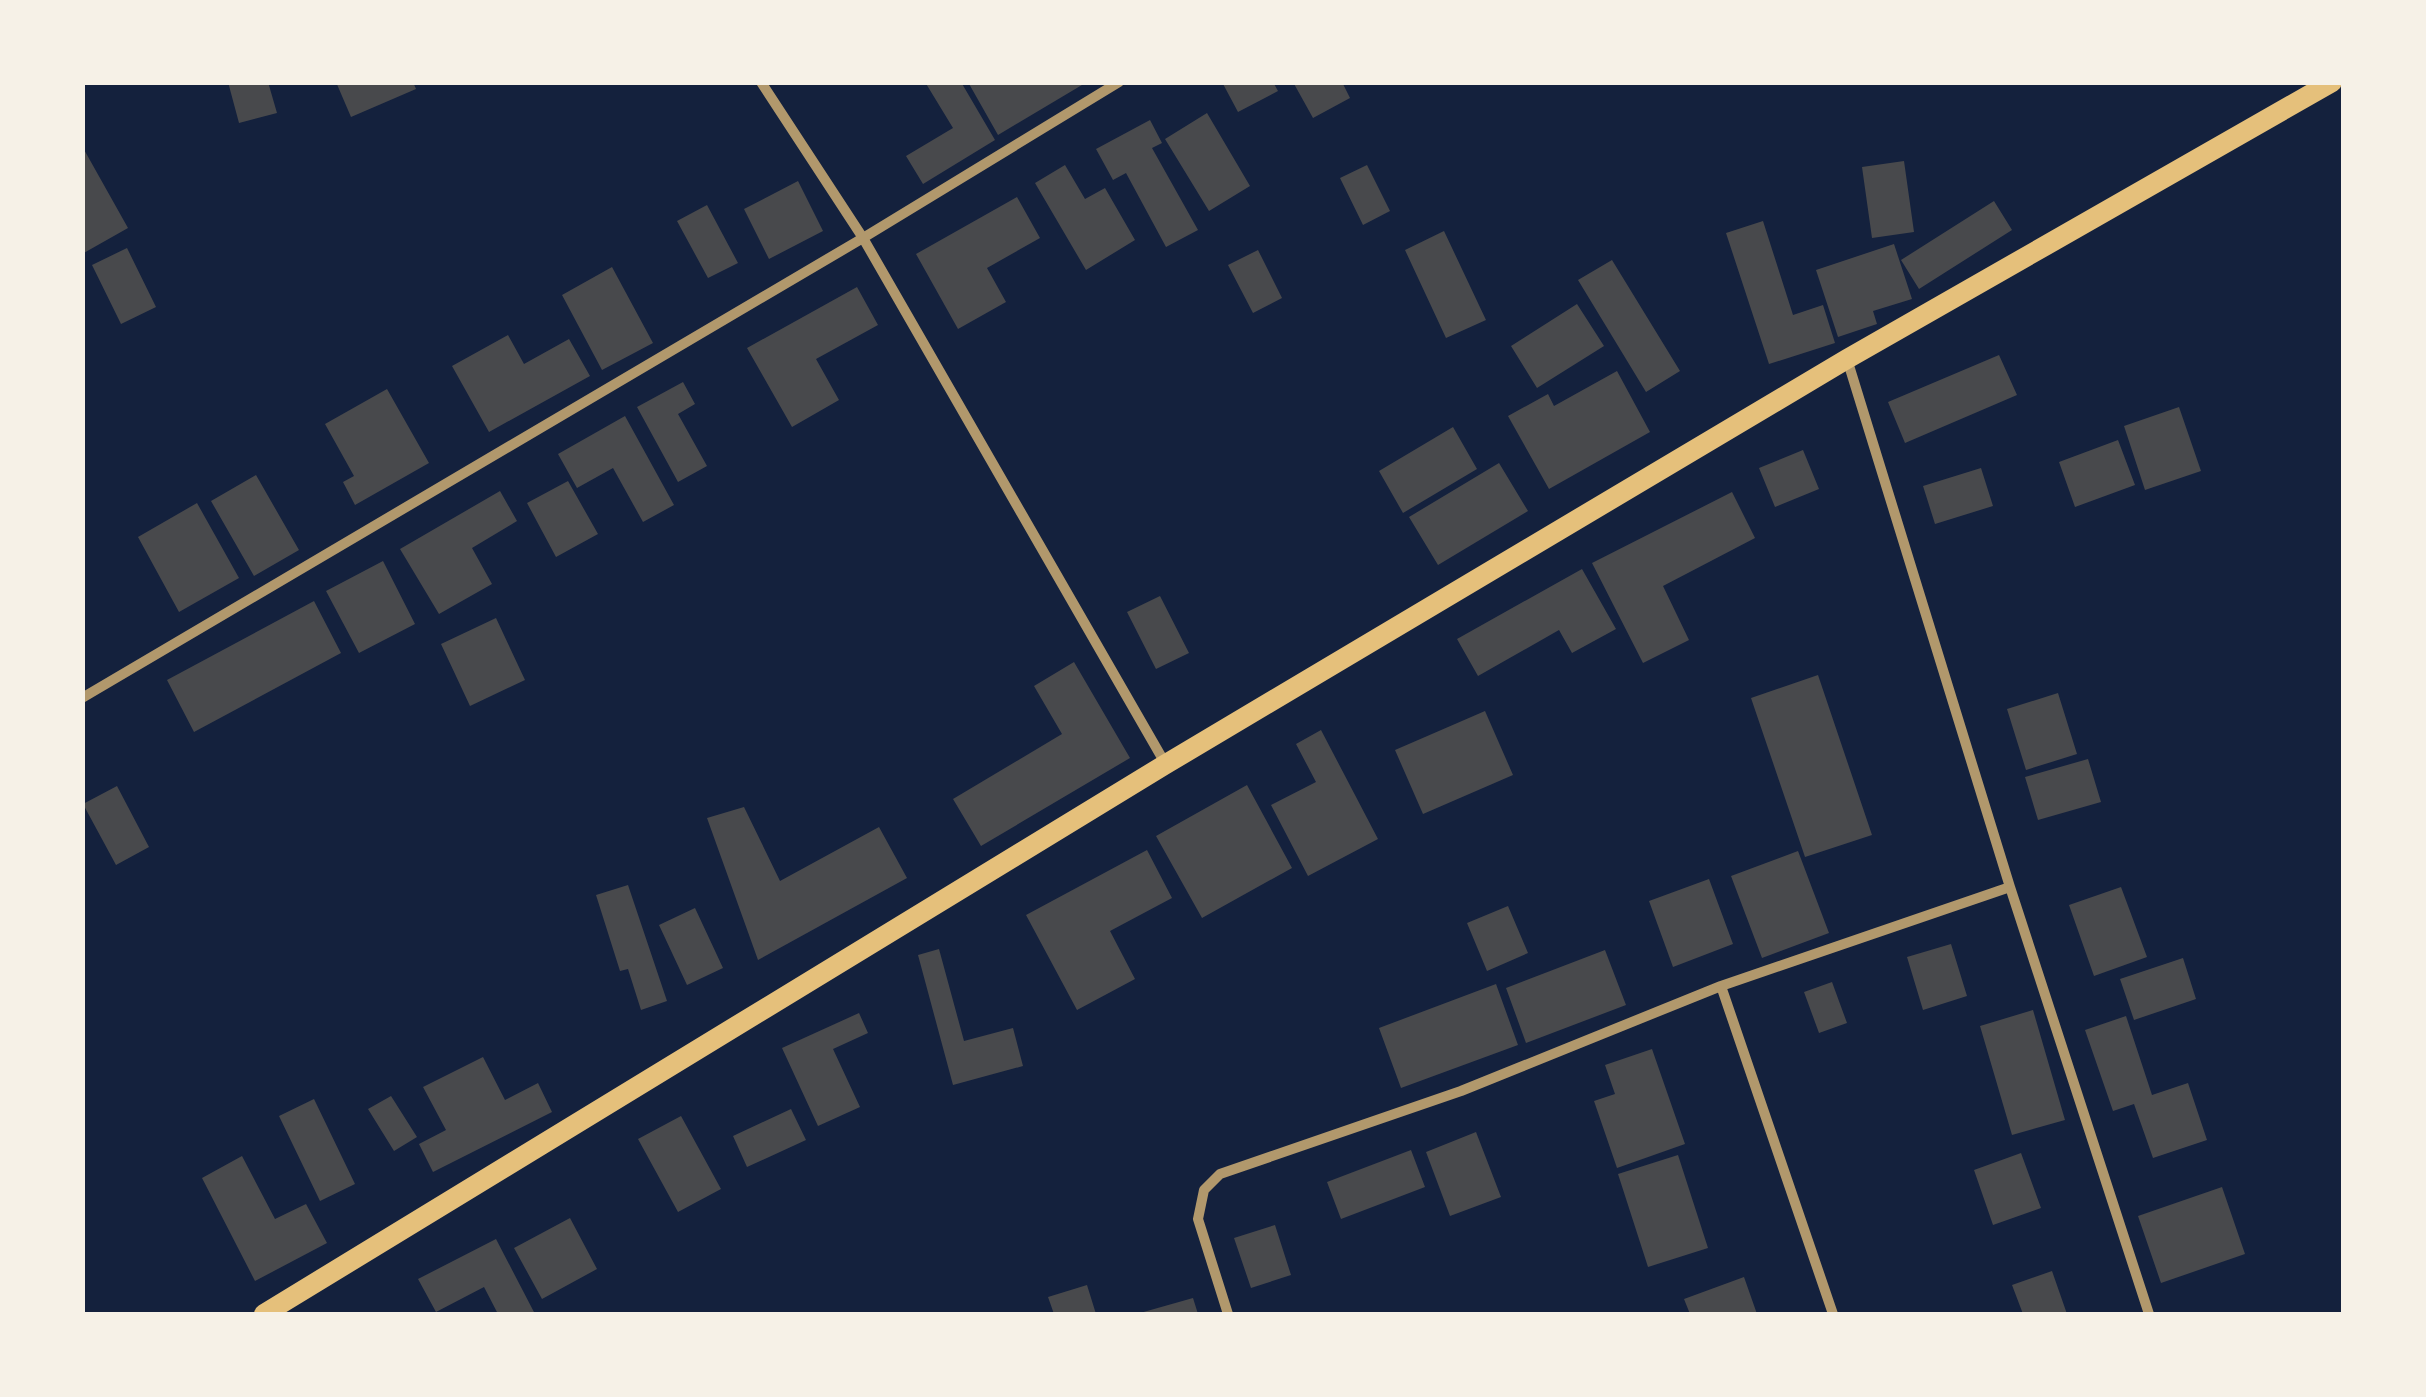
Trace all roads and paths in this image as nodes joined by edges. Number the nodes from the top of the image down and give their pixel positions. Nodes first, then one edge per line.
1 (761, 82) edge
2 (1120, 82) edge
3 (2332, 82) edge
4 (863, 238) junction
5 (1847, 359) junction
6 (82, 698) edge
7 (1166, 764) junction
8 (2010, 887) junction
9 (1720, 986) junction
10 (264, 1314) edge
11 (1228, 1314) edge
12 (1833, 1314) edge
13 (2149, 1314) edge

1 - 4 street
2 - 4 street
3 - 5 main road
4 - 6 street
4 - 7 street
5 - 7 main road
5 - 8 street
7 - 10 main road
8 - 9 street
8 - 13 street
9 - 11 street
9 - 12 street

